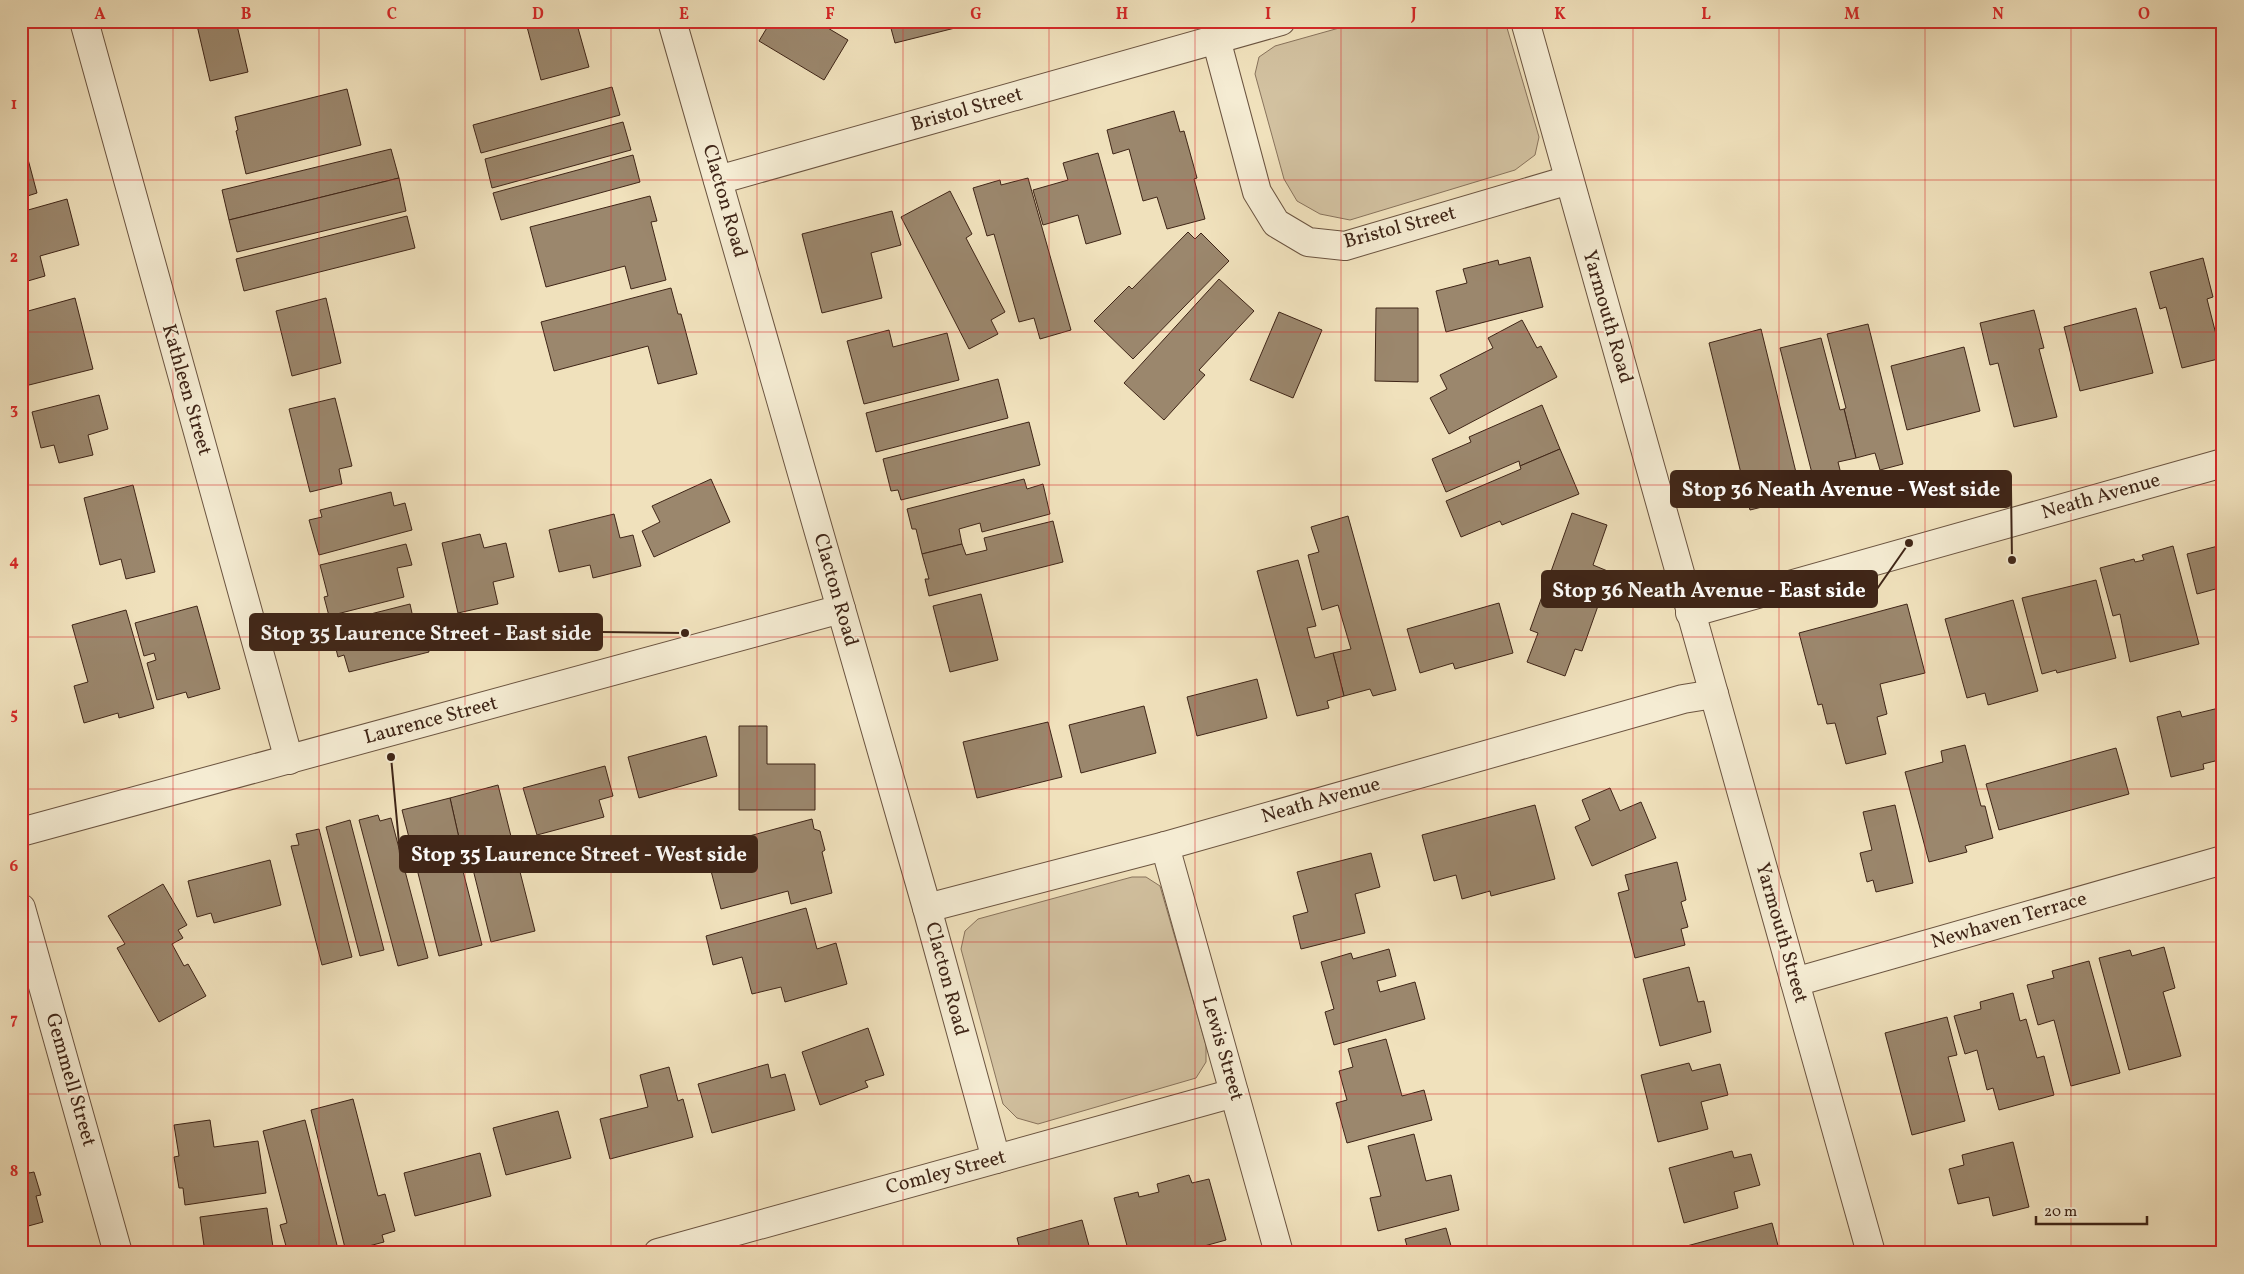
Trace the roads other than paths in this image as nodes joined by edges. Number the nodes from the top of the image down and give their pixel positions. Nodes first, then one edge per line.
1 (84, 21) edge
2 (672, 21) edge
3 (1282, 21) edge
4 (1524, 21) edge
5 (1216, 39) junction
6 (718, 180) junction
7 (1569, 180) junction
8 (2223, 462) edge
9 (841, 609) junction
10 (1690, 613) junction
11 (1714, 694) junction
12 (289, 760) junction
13 (21, 832) edge
14 (1165, 846) junction
15 (2223, 860) edge
16 (21, 908) edge
17 (927, 908) junction
18 (1795, 982) junction
19 (1234, 1093) junction
20 (996, 1159) junction
21 (696, 1248) edge
22 (118, 1253) edge
23 (658, 1253) edge
24 (1279, 1253) edge
25 (1871, 1253) edge

1 - 12 street, Kathleen Street
2 - 6 street, Clacton Road
3 - 5 street, Bristol Street
4 - 7 street, Yarmouth Road
5 - 6 street, Bristol Street
5 - 7 street, Bristol Street
6 - 9 street, Clacton Road
7 - 10 street, Yarmouth Road
8 - 10 street, Neath Avenue
9 - 12 street, Laurence Street
9 - 17 street, Clacton Road
10 - 11 street, Yarmouth Street
11 - 14 street, Neath Avenue
11 - 18 street, Yarmouth Street
12 - 13 street, Laurence Street
14 - 17 street, Neath Avenue
14 - 19 street, Lewis Street
15 - 18 street, Newhaven Terrace
16 - 22 street, Gemmell Street
17 - 20 street, Clacton Road
18 - 25 street, Yarmouth Street
19 - 20 street, Comley Street
19 - 24 street, Lewis Street
20 - 21 street, Comley Street
21 - 23 street, Comley Street

